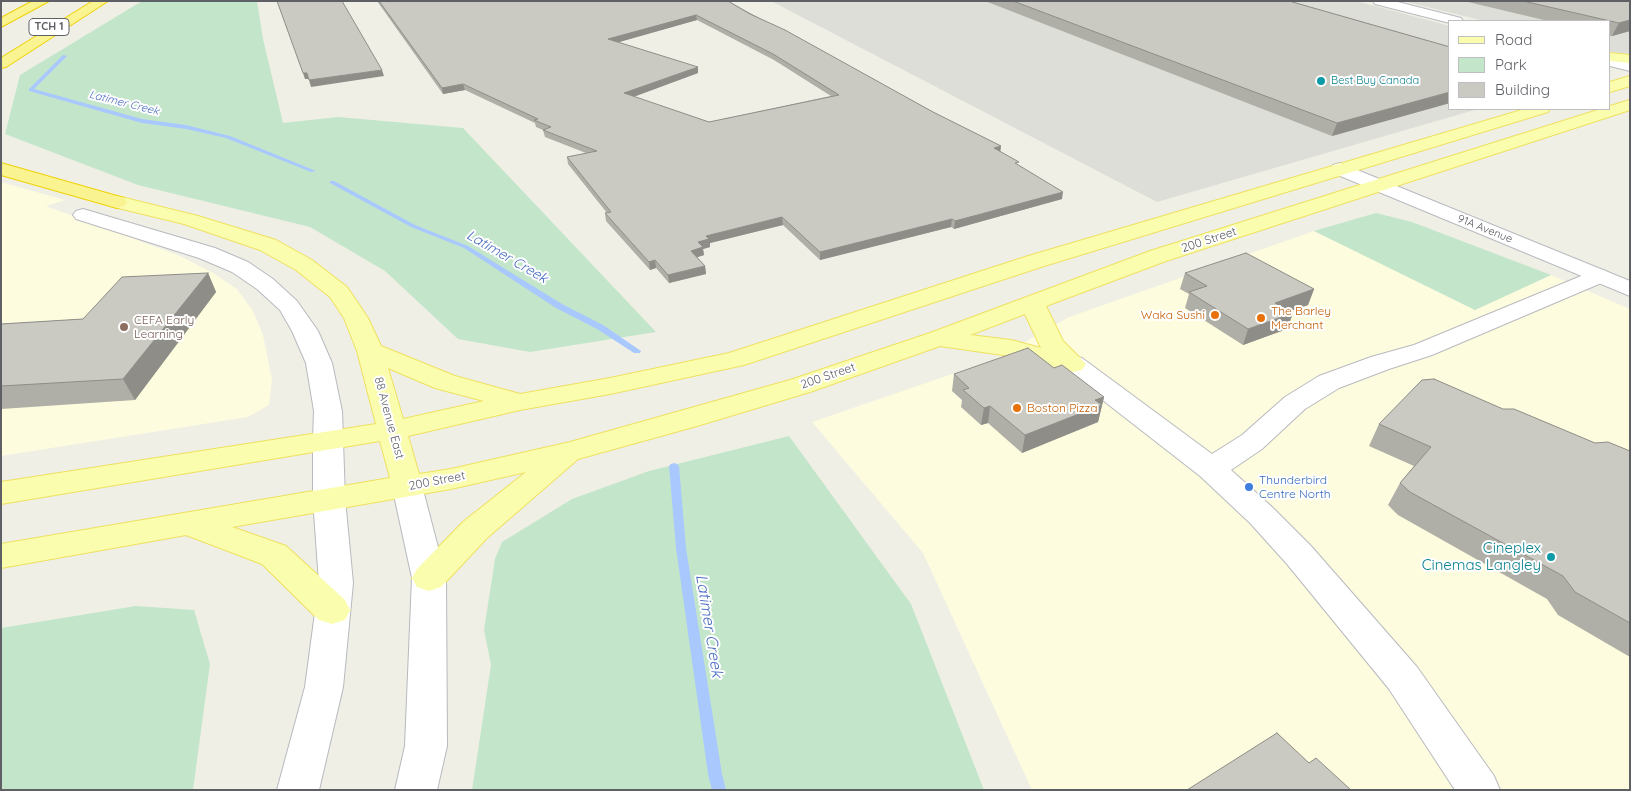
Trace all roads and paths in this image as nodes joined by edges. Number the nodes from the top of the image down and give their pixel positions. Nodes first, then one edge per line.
1 (43, 1) edge
2 (97, 1) edge
3 (102, 1) edge
4 (1379, 1) edge
5 (1452, 20) edge
6 (1, 23) edge
7 (1, 53) edge
8 (1611, 57) edge
9 (1630, 59) edge
10 (1611, 61) edge
11 (1, 64) edge
12 (1630, 67) edge
13 (1630, 81) edge
14 (1611, 87) edge
15 (1630, 105) edge
16 (1539, 110) edge
17 (1, 169) edge
18 (1340, 169) junction
19 (1379, 185) junction
20 (118, 202) junction
21 (1598, 276) junction
22 (1630, 289) edge
23 (1032, 303) junction
24 (940, 338) junction
25 (370, 351) junction
26 (1074, 364) junction
27 (520, 402) junction
28 (393, 430) junction
29 (328, 441) junction
30 (570, 452) junction
31 (1211, 469) junction
32 (407, 486) junction
33 (1, 493) edge
34 (329, 499) junction
35 (188, 523) junction
36 (1, 556) edge
37 (429, 578) junction
38 (332, 610) junction
39 (298, 790) edge
40 (416, 790) edge
41 (1479, 790) edge

1 - 6 highway, TCH 1
2 - 7 highway, TCH 1
3 - 11 highway
4 - 5 street
8 - 9 main road
10 - 12 street
13 - 14 main road
15 - 19 main road, 200 Street
16 - 18 main road
17 - 20 highway
18 - 19 street, 91A Avenue
18 - 27 main road
19 - 21 street, 91A Avenue
19 - 23 main road, 200 Street
20 - 25 main road, 88 Avenue East
20 - 29 street
21 - 22 street, 91A Avenue
21 - 31 street
23 - 24 main road, 200 Street
23 - 26 main road
24 - 26 main road
24 - 30 main road, 200 Street
25 - 27 main road
25 - 28 main road, 88 Avenue East
26 - 31 street
27 - 28 main road
28 - 29 main road
28 - 32 main road, 88 Avenue East
29 - 33 main road
29 - 34 street
30 - 32 main road, 200 Street
30 - 37 main road
31 - 41 street
32 - 34 main road, 200 Street
32 - 37 street, 88 Avenue East
34 - 35 main road, 200 Street
34 - 38 street
35 - 36 main road, 200 Street
35 - 38 main road
37 - 40 street, 88 Avenue East
38 - 39 street

